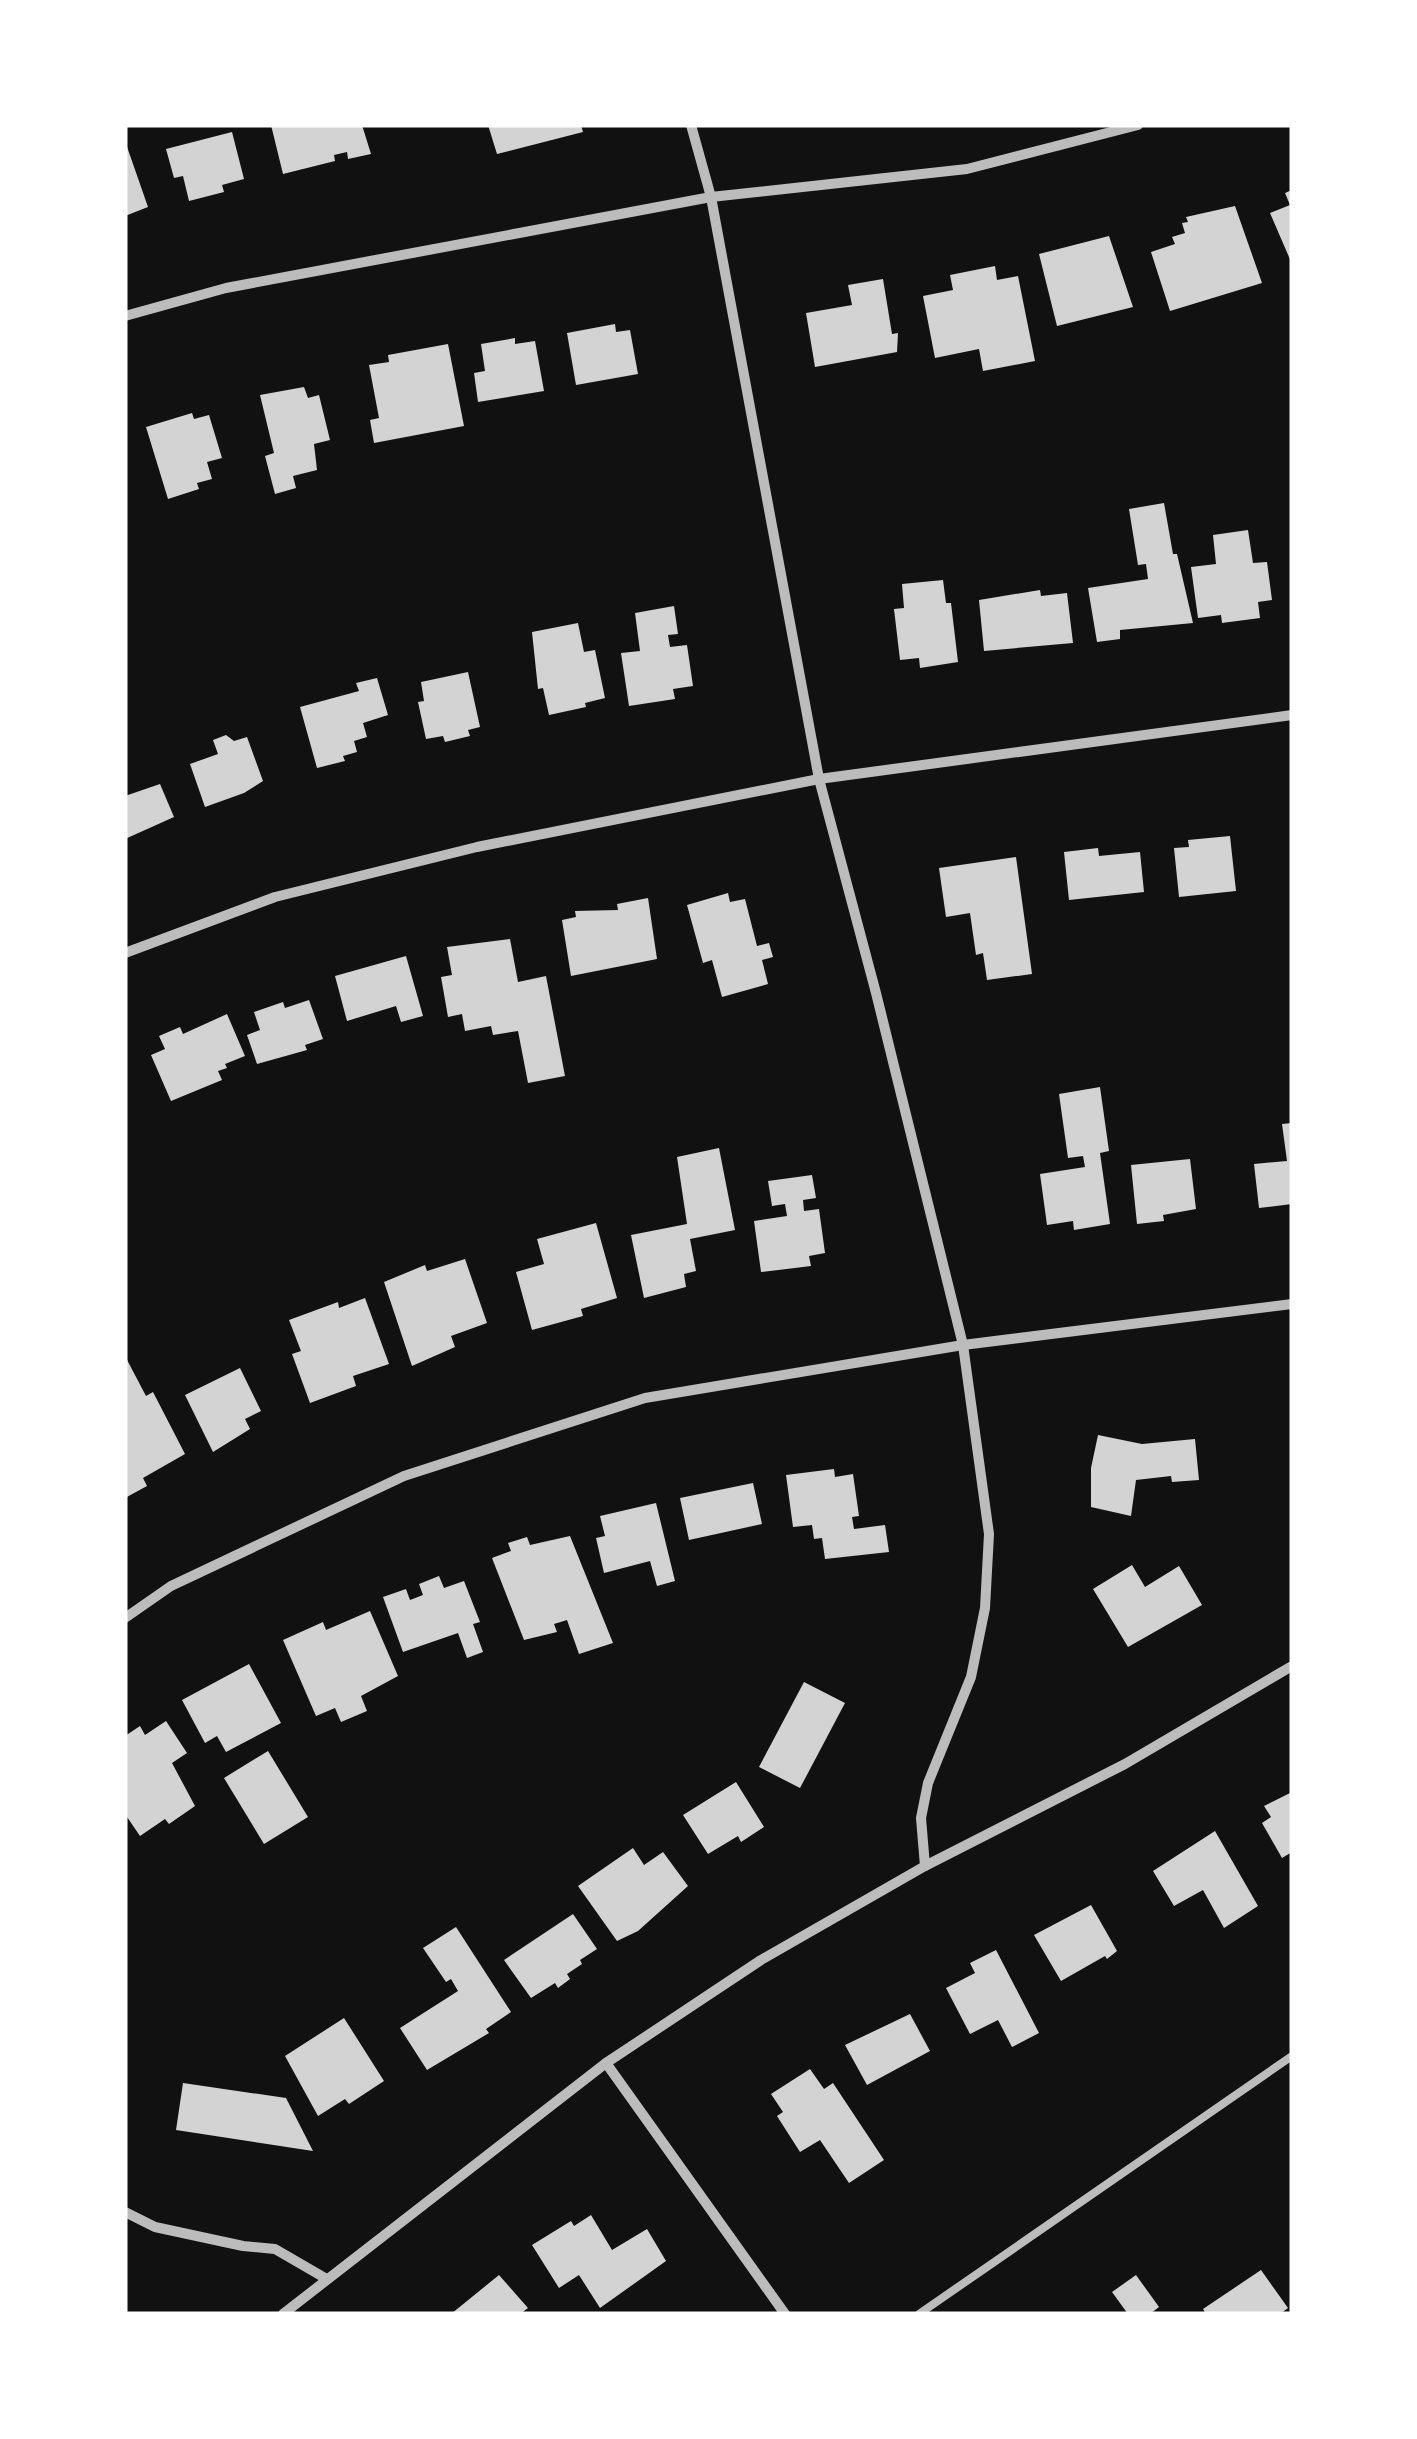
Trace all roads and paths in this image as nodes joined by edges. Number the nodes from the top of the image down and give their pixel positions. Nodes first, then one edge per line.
1 (691, 125) edge
2 (1138, 125) edge
3 (710, 197) junction
4 (125, 316) edge
5 (1292, 715) edge
6 (819, 779) junction
7 (125, 953) edge
8 (1292, 1304) edge
9 (963, 1344) junction
10 (125, 1618) edge
11 (1292, 1666) edge
12 (925, 1866) junction
13 (1292, 2056) edge
14 (606, 2063) junction
15 (125, 2212) edge
16 (325, 2278) junction
17 (283, 2314) edge
18 (786, 2314) edge
19 (918, 2314) edge

1 - 3 street
2 - 3 street
3 - 4 street
3 - 6 street
5 - 6 street
6 - 7 street
6 - 9 street
8 - 9 street
9 - 10 street
9 - 12 street
11 - 12 street
12 - 14 street
13 - 19 lane
14 - 16 street
14 - 18 street
15 - 16 street
16 - 17 street

